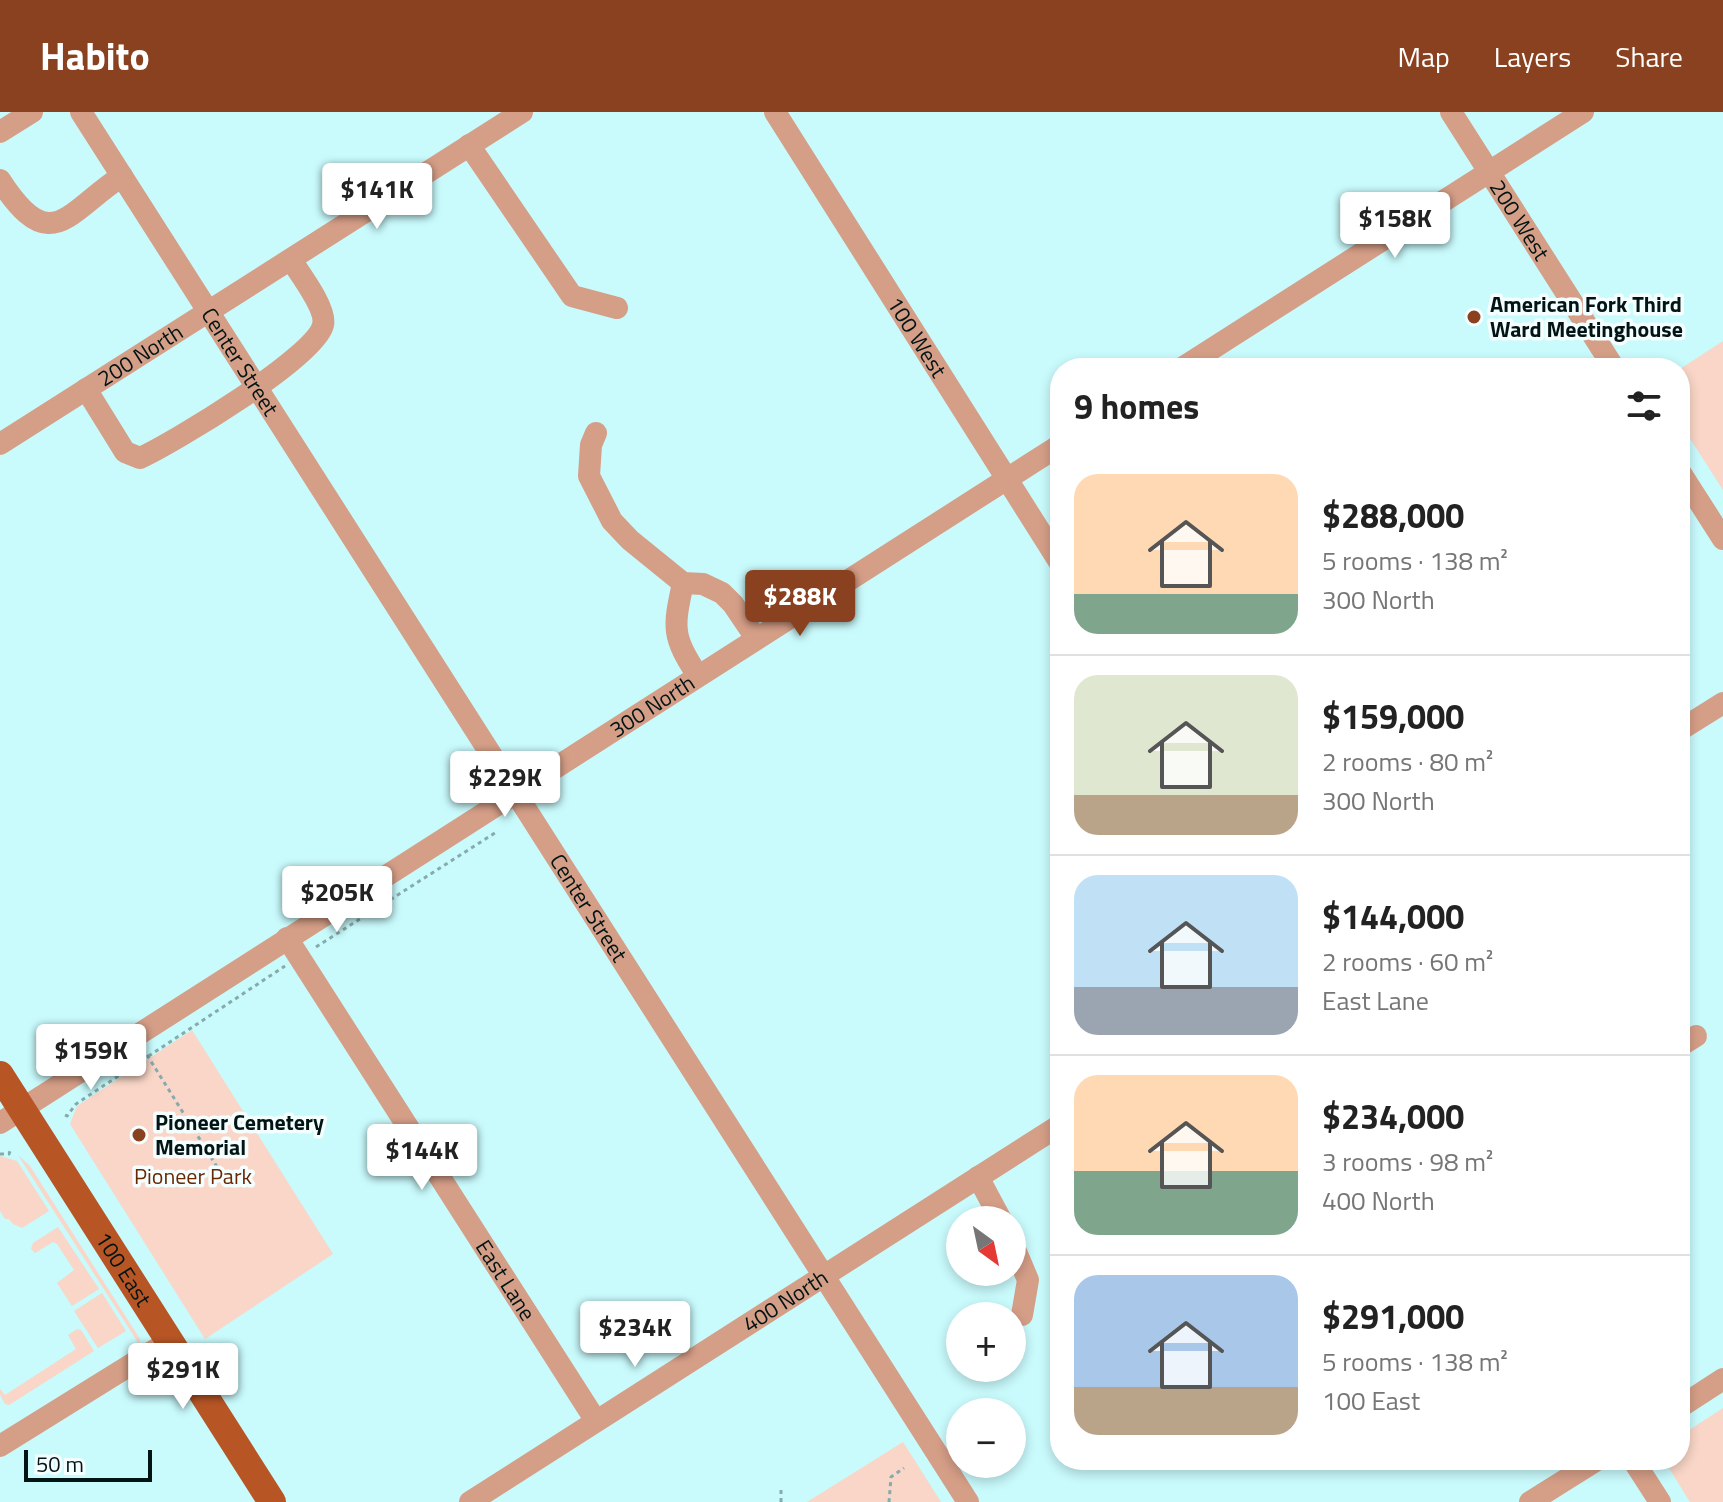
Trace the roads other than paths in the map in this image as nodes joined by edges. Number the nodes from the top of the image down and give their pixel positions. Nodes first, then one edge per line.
1 (32, 112) edge
2 (81, 112) edge
3 (522, 112) edge
4 (775, 112) edge
5 (1451, 112) edge
6 (1583, 112) edge
7 (0, 132) edge
8 (469, 145) junction
9 (1489, 172) junction
10 (122, 176) junction
11 (0, 180) edge
12 (291, 260) junction
13 (617, 308) dead end
14 (209, 312) junction
15 (1198, 358) edge
16 (1608, 358) edge
17 (257, 388) junction
18 (86, 389) junction
19 (596, 433) dead end
20 (0, 444) edge
21 (1050, 451) edge
22 (1006, 479) junction
23 (1690, 488) edge
24 (1723, 539) edge
25 (1050, 547) edge
26 (683, 583) junction
27 (756, 638) junction
28 (698, 676) junction
29 (1723, 703) edge
30 (1690, 724) edge
31 (515, 792) junction
32 (287, 938) junction
33 (0, 1075) edge
34 (11, 1116) edge
35 (1050, 1131) edge
36 (978, 1177) junction
37 (994, 1206) edge
38 (823, 1275) junction
39 (1026, 1275) edge
40 (1024, 1302) edge
41 (169, 1341) junction
42 (1723, 1379) edge
43 (1690, 1400) edge
44 (596, 1421) junction
45 (0, 1446) edge
46 (1581, 1470) edge
47 (1639, 1470) edge
48 (272, 1502) edge
49 (470, 1502) edge
50 (968, 1502) edge
51 (1530, 1502) edge
52 (1660, 1502) edge

1 - 7 street
2 - 10 street, Center Street
3 - 8 street, 200 North
4 - 22 street, 100 West
5 - 9 street, 200 West
6 - 9 street
8 - 12 street, 200 North
8 - 13 street
9 - 15 street
9 - 16 street, 200 West
10 - 11 street
10 - 14 street, Center Street
12 - 14 street, 200 North
12 - 17 street
14 - 17 street, Center Street
14 - 18 street, 200 North
17 - 18 street
17 - 31 street, Center Street
18 - 20 street, 200 North
19 - 26 street
21 - 22 street, 300 North
22 - 25 street, 100 West
22 - 27 street, 300 North
23 - 24 street
26 - 27 street
26 - 28 street
27 - 28 street, 300 North
28 - 31 street, 300 North
29 - 30 street
31 - 32 street, 300 North
31 - 38 street, Center Street
32 - 34 street, 300 North
32 - 44 street, East Lane
33 - 34 main road, 100 East
34 - 41 main road, 100 East
35 - 36 street, 400 North
36 - 37 street
36 - 38 street, 400 North
38 - 44 street, 400 North
38 - 50 street, Center Street
39 - 40 street
41 - 45 street
41 - 48 main road, 100 East
42 - 43 street
44 - 49 street, 400 North
46 - 51 street
47 - 52 street

